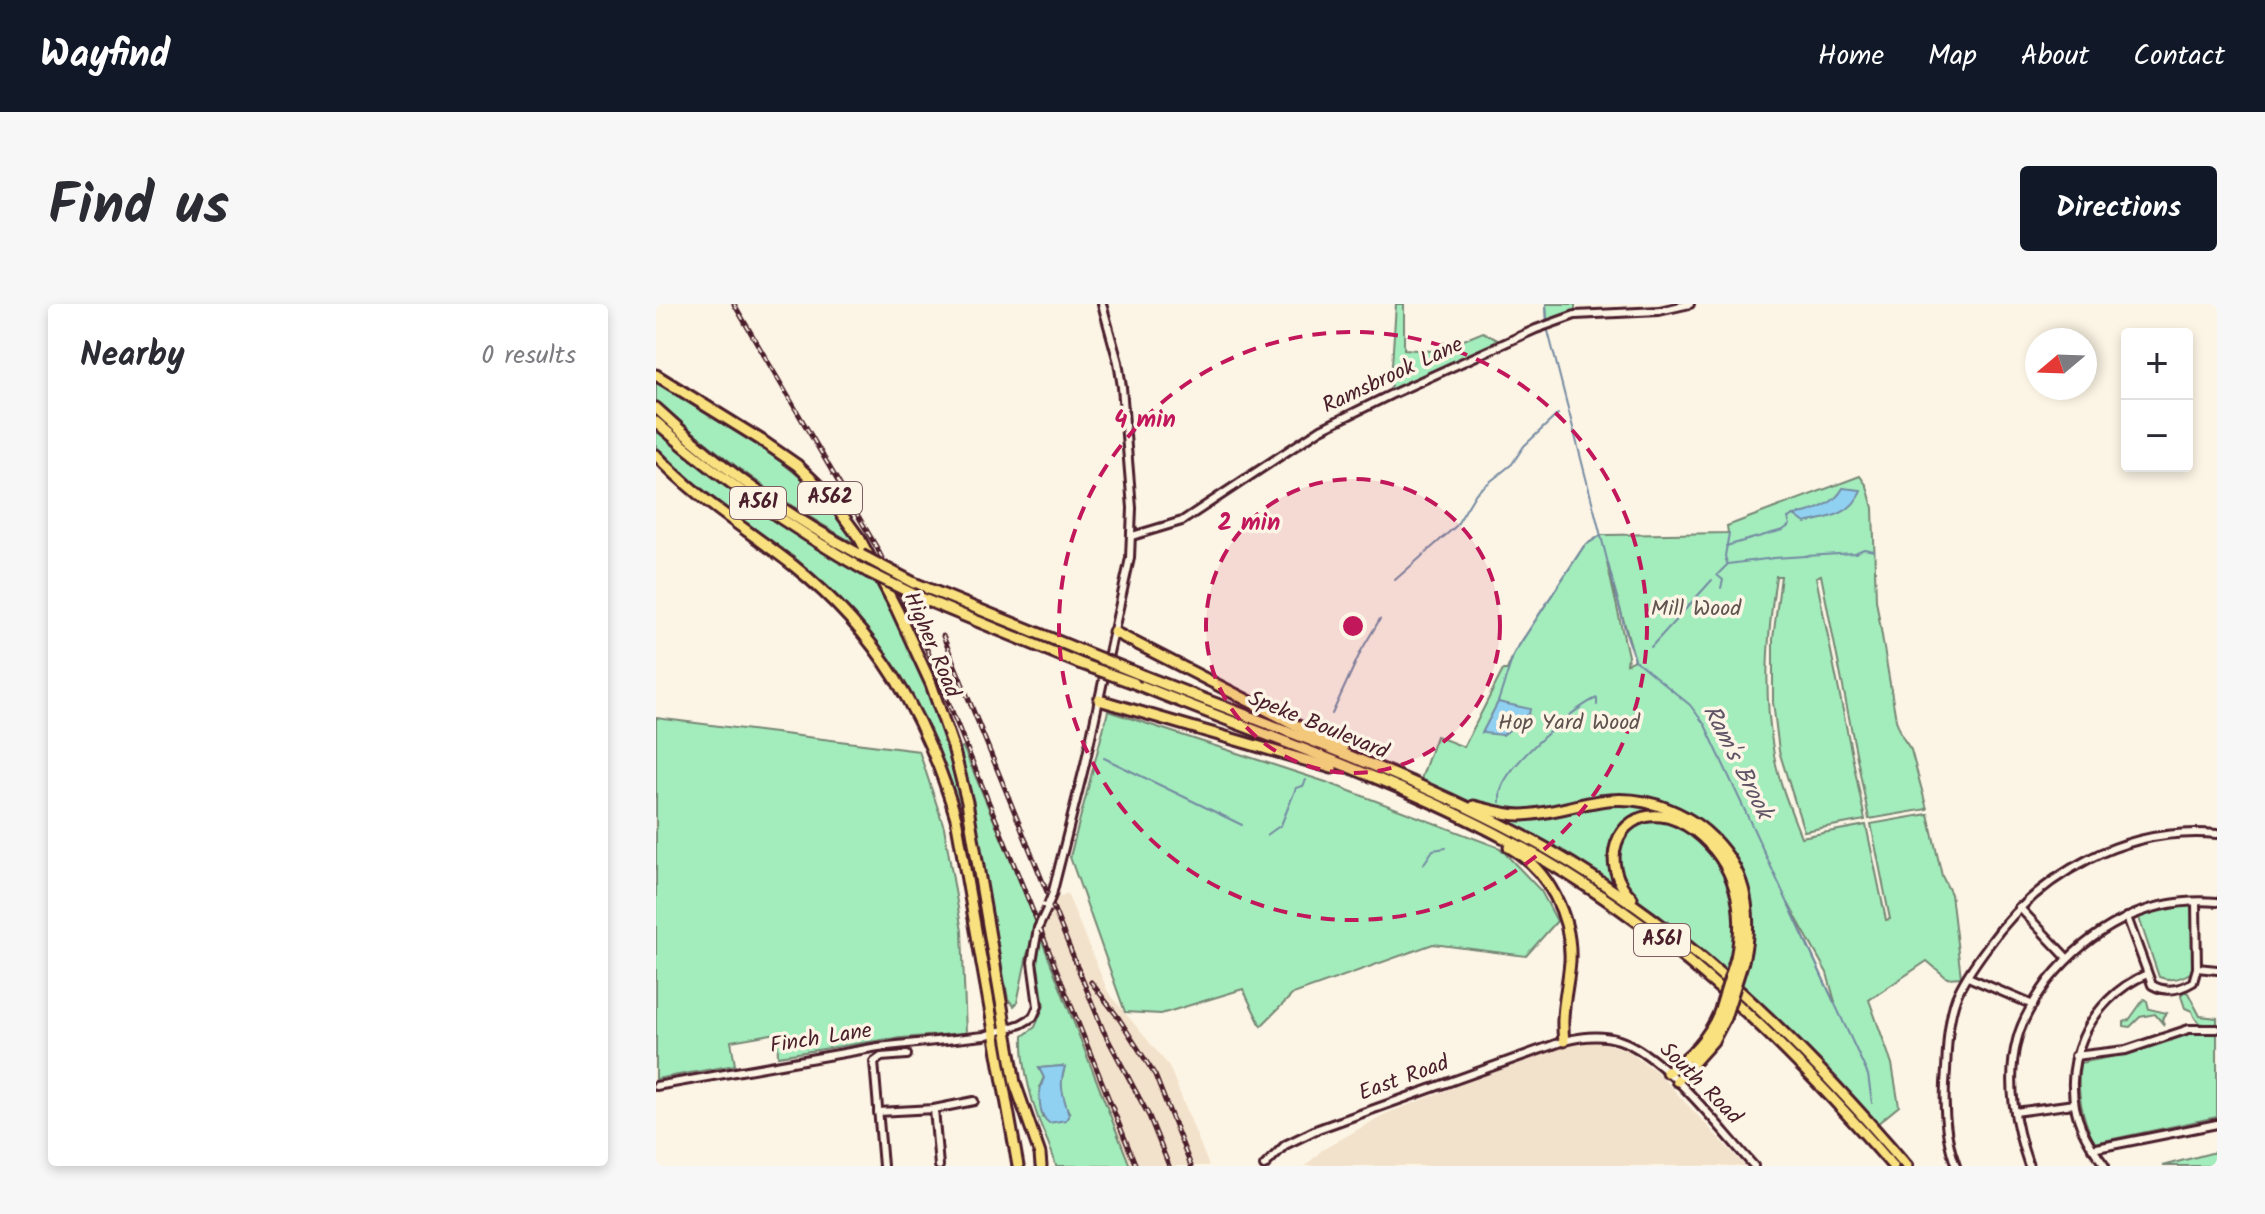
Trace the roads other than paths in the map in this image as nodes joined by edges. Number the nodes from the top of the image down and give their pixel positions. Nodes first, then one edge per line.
1 (1102, 304) edge
2 (1690, 304) edge
3 (656, 375) edge
4 (656, 408) edge
5 (656, 422) edge
6 (656, 455) edge
7 (1132, 536) junction
8 (1114, 632) junction
9 (1099, 700) junction
10 (1391, 774) junction
11 (1378, 780) junction
12 (1418, 797) junction
13 (1448, 798) junction
14 (2217, 834) edge
15 (2196, 902) junction
16 (2217, 902) edge
17 (2019, 907) junction
18 (2127, 917) junction
19 (1690, 946) junction
20 (2067, 958) junction
21 (1740, 960) junction
22 (2197, 968) junction
23 (2217, 970) edge
24 (2147, 974) junction
25 (1968, 977) junction
26 (2033, 1005) junction
27 (1722, 1016) junction
28 (1006, 1029) junction
29 (2217, 1029) edge
30 (993, 1034) junction
31 (1564, 1041) junction
32 (907, 1055) dead end
33 (2075, 1056) junction
34 (1667, 1072) junction
35 (1677, 1081) junction
36 (656, 1086) edge
37 (974, 1101) dead end
38 (2074, 1104) junction
39 (934, 1109) junction
40 (878, 1112) junction
41 (2015, 1112) junction
42 (2217, 1124) edge
43 (2092, 1149) junction
44 (883, 1166) edge
45 (939, 1166) edge
46 (1018, 1166) edge
47 (1041, 1166) edge
48 (1264, 1166) edge
49 (1754, 1166) edge
50 (1893, 1166) edge
51 (1907, 1166) edge
52 (1956, 1166) edge
53 (2029, 1166) edge
54 (2105, 1166) edge

1 - 7 street
2 - 7 street, Ramsbrook Lane
3 - 28 highway, Higher Road / A562
4 - 10 highway, Speke Boulevard / A561, bridge
5 - 11 highway, Speke Boulevard / A561, bridge
6 - 30 highway, Higher Road
7 - 8 street
8 - 9 street
8 - 10 highway
9 - 11 highway
9 - 28 street, bridge
10 - 13 highway, Speke Boulevard / A561
11 - 12 highway, Speke Boulevard / A561
12 - 31 highway
12 - 50 highway, Speke Boulevard / A561
13 - 19 highway, Speke Boulevard / A561
13 - 21 highway
14 - 17 street
15 - 16 street
15 - 18 street
15 - 22 street
17 - 20 street
17 - 25 street
18 - 20 street
18 - 24 street
19 - 21 highway
19 - 51 highway, Speke Boulevard / A561
20 - 26 street
21 - 27 highway, bridge
22 - 23 street
22 - 24 street
24 - 33 street
25 - 26 street
25 - 52 street
26 - 41 street
27 - 34 highway
27 - 35 highway
28 - 30 street
28 - 47 highway, Higher Road / A562
29 - 33 street
30 - 36 street, Finch Lane
30 - 46 highway, Higher Road
31 - 34 street, South Road
31 - 48 street, East Road
32 - 40 street
33 - 38 street
34 - 35 street, South Road
35 - 49 street, South Road
37 - 39 street
38 - 41 street
38 - 43 street
39 - 40 street
39 - 45 street
40 - 44 street
41 - 53 street
42 - 43 street
43 - 54 street

